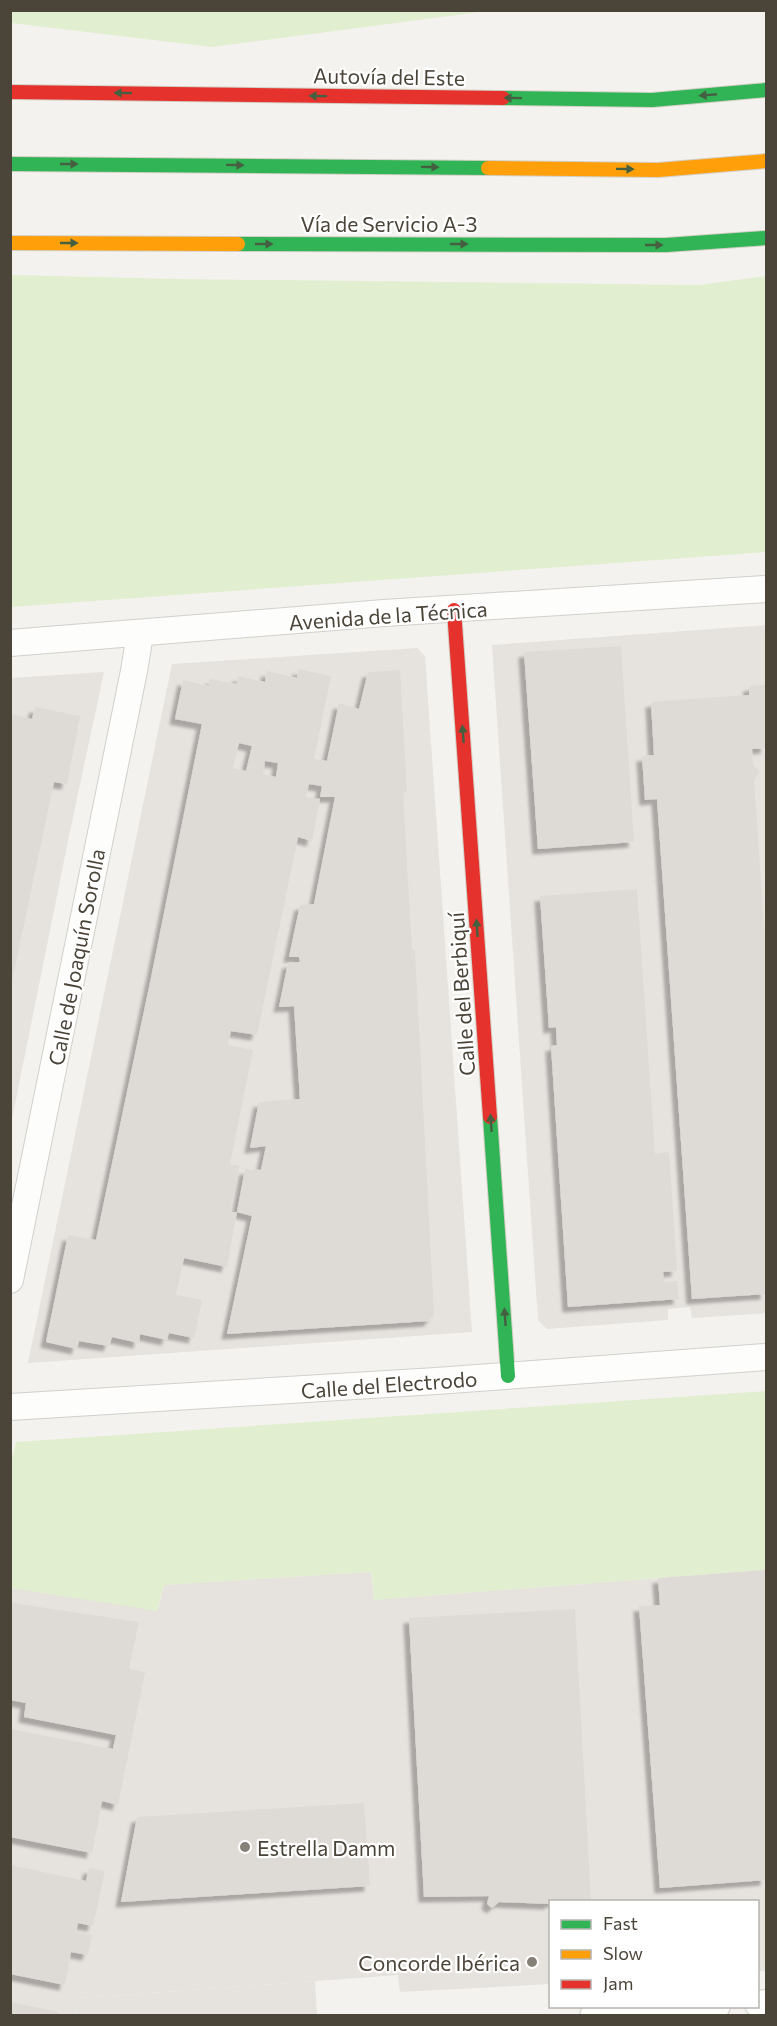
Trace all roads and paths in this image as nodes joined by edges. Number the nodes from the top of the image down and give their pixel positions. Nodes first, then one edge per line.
1 (766, 90) edge
2 (10, 92) edge
3 (766, 161) edge
4 (10, 164) edge
5 (766, 238) edge
6 (10, 243) edge
7 (766, 589) edge
8 (454, 610) junction
9 (140, 634) junction
10 (10, 643) edge
11 (10, 1280) edge
12 (766, 1357) edge
13 (508, 1376) junction
14 (10, 1407) edge
15 (703, 2008) edge
16 (593, 2016) edge

1 -> 2 main road, Autovía del Este
4 -> 3 main road
6 -> 5 main road, Vía de Servicio A-3
7 - 8 street, Avenida de la Técnica
8 - 9 street, Avenida de la Técnica
13 -> 8 main road, Calle del Berbiquí
9 - 10 street, Avenida de la Técnica
9 - 11 street, Calle de Joaquín Sorolla
12 - 13 street, Calle del Electrodo
13 - 14 street, Calle del Electrodo
15 - 16 street

